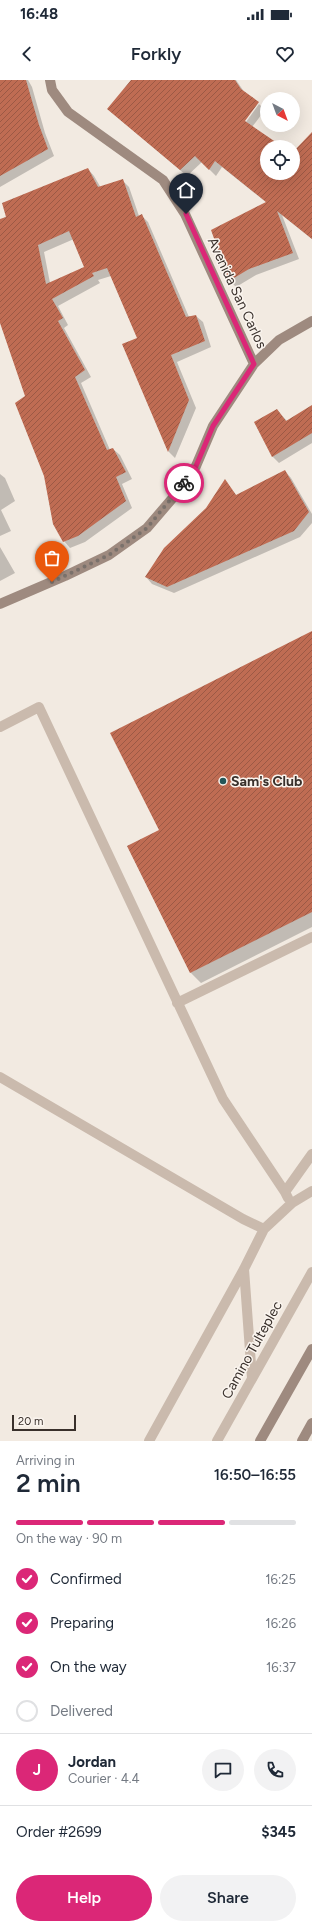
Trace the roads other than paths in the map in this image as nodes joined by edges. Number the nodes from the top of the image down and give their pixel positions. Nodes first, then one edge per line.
1 (50, 80) edge
2 (312, 321) edge
3 (254, 364) junction
4 (0, 604) edge
5 (0, 727) edge
6 (312, 937) edge
7 (177, 1003) junction
8 (0, 1077) edge
9 (312, 1154) edge
10 (312, 1191) edge
11 (285, 1192) junction
12 (292, 1203) junction
13 (264, 1229) junction
14 (244, 1269) junction
15 (312, 1272) edge
16 (312, 1349) edge
17 (252, 1378) junction
18 (312, 1423) edge
19 (148, 1441) edge
20 (216, 1441) edge
21 (260, 1441) edge
22 (302, 1441) edge

1 - 3 street, Avenida San Carlos
2 - 3 street
3 - 4 street
5 - 7 street
6 - 7 street
7 - 11 street
8 - 13 street
9 - 11 street
10 - 12 street
11 - 12 street
12 - 13 street
13 - 14 street
14 - 17 street
14 - 19 street
15 - 17 street, Camino Tulteplec
16 - 21 street
17 - 20 street, Camino Tulteplec
18 - 22 street

